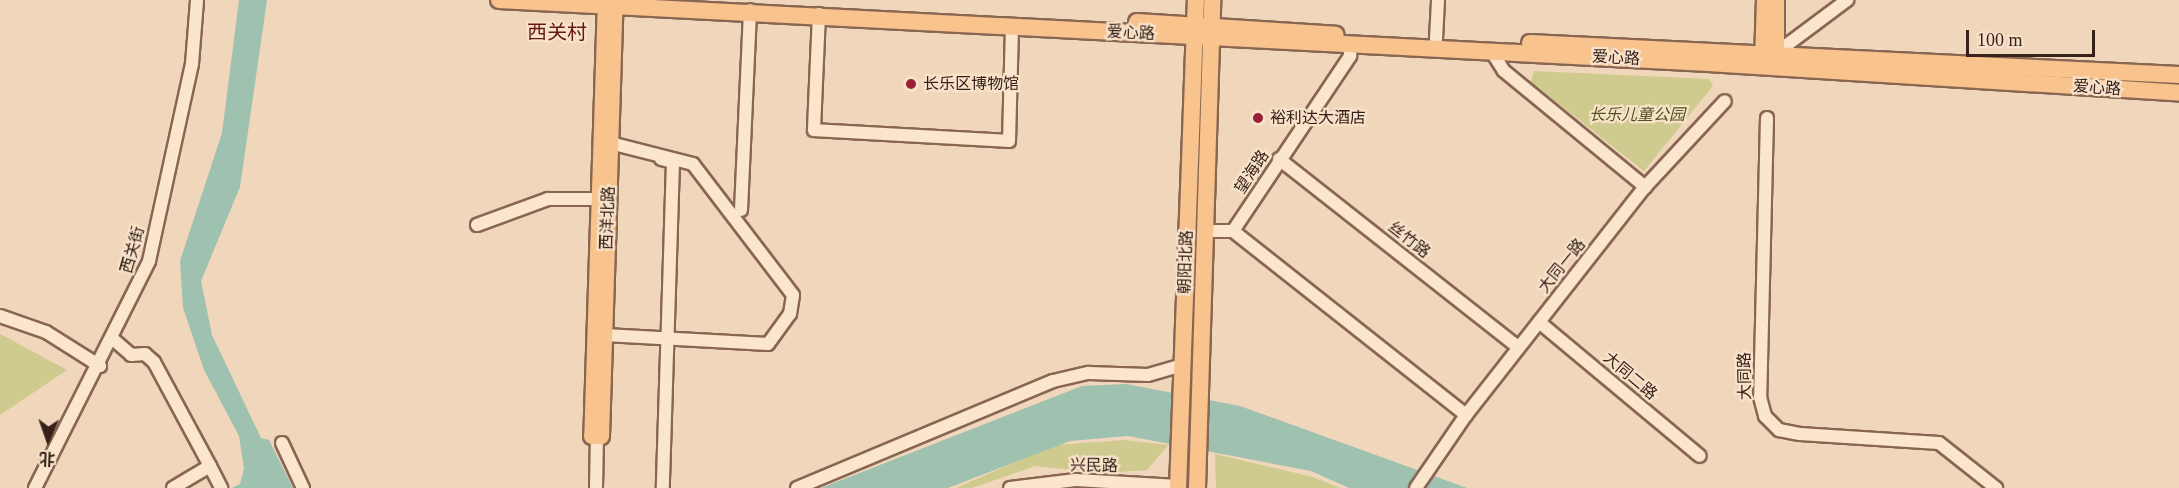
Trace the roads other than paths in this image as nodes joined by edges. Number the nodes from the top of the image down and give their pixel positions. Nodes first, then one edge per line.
1 (197, 0) edge
2 (499, 0) edge
3 (718, 0) edge
4 (1196, 0) edge
5 (1212, 0) edge
6 (1438, 0) edge
7 (1765, 0) edge
8 (1776, 0) edge
9 (1847, 0) edge
10 (610, 1) edge
11 (750, 10) junction
12 (819, 14) junction
13 (1012, 27) junction
14 (1201, 31) junction
15 (1436, 39) junction
16 (1350, 47) junction
17 (1492, 52) junction
18 (1770, 59) junction
19 (2179, 75) edge
20 (2179, 93) edge
21 (1725, 101) dead end
22 (1767, 118) dead end
23 (610, 143) junction
24 (632, 147) junction
25 (1280, 159) junction
26 (1646, 188) junction
27 (601, 200) junction
28 (741, 210) dead end
29 (477, 225) dead end
30 (1205, 231) junction
31 (1233, 231) junction
32 (0, 316) edge
33 (1539, 322) junction
34 (605, 335) junction
35 (667, 339) junction
36 (114, 340) junction
37 (1518, 347) junction
38 (1183, 365) junction
39 (100, 366) junction
40 (1466, 415) junction
41 (597, 436) junction
42 (282, 443) dead end
43 (1700, 456) dead end
44 (210, 466) junction
45 (1178, 487) edge
46 (35, 488) edge
47 (173, 488) edge
48 (221, 488) edge
49 (303, 488) edge
50 (596, 488) edge
51 (663, 488) edge
52 (797, 488) edge
53 (1010, 488) edge
54 (1197, 488) edge
55 (1416, 488) edge
56 (1996, 488) edge

1 - 36 street, 西关街
2 - 10 main road, 爱心路
3 - 14 main road, 爱心路
4 - 14 main road
5 - 14 main road
6 - 15 street
7 - 18 main road
8 - 18 main road
9 - 18 street
10 - 11 main road, 爱心路
10 - 23 main road, 西洋北路
10 - 27 main road, 西洋北路
11 - 12 main road, 爱心路
11 - 28 street
12 - 13 main road, 爱心路
12 - 13 street
13 - 14 main road, 爱心路
14 - 15 main road, 爱心路
14 - 16 main road, 爱心路
14 - 30 main road, 朝阳北路
14 - 38 main road, 朝阳北路
15 - 18 main road, 爱心路
16 - 17 main road, 爱心路
16 - 25 street, 望海路
17 - 18 main road, 爱心路
17 - 26 street
18 - 19 main road, 爱心路
18 - 20 main road, 爱心路
21 - 26 street, 大同一路
22 - 56 street, 大同路
23 - 24 street
23 - 34 main road, 西洋北路
24 - 35 street
24 - 35 street
25 - 31 street, 望海路
25 - 37 street, 丝竹路
26 - 33 street, 大同一路
27 - 29 street
27 - 41 main road, 西洋北路
30 - 31 street
30 - 54 main road, 朝阳北路
31 - 40 street
32 - 39 street
33 - 37 street, 大同一路
33 - 43 street, 大同二路
34 - 35 street
34 - 41 main road, 西洋北路
35 - 51 street
36 - 39 street, 西关街
36 - 44 street
37 - 40 street, 大同一路
38 - 45 main road, 朝阳北路
38 - 52 street
39 - 46 street, 西关街
40 - 55 street, 大同一路
41 - 50 street, 西洋北路
42 - 49 street
44 - 47 street
44 - 48 street
45 - 53 street, 兴民路

